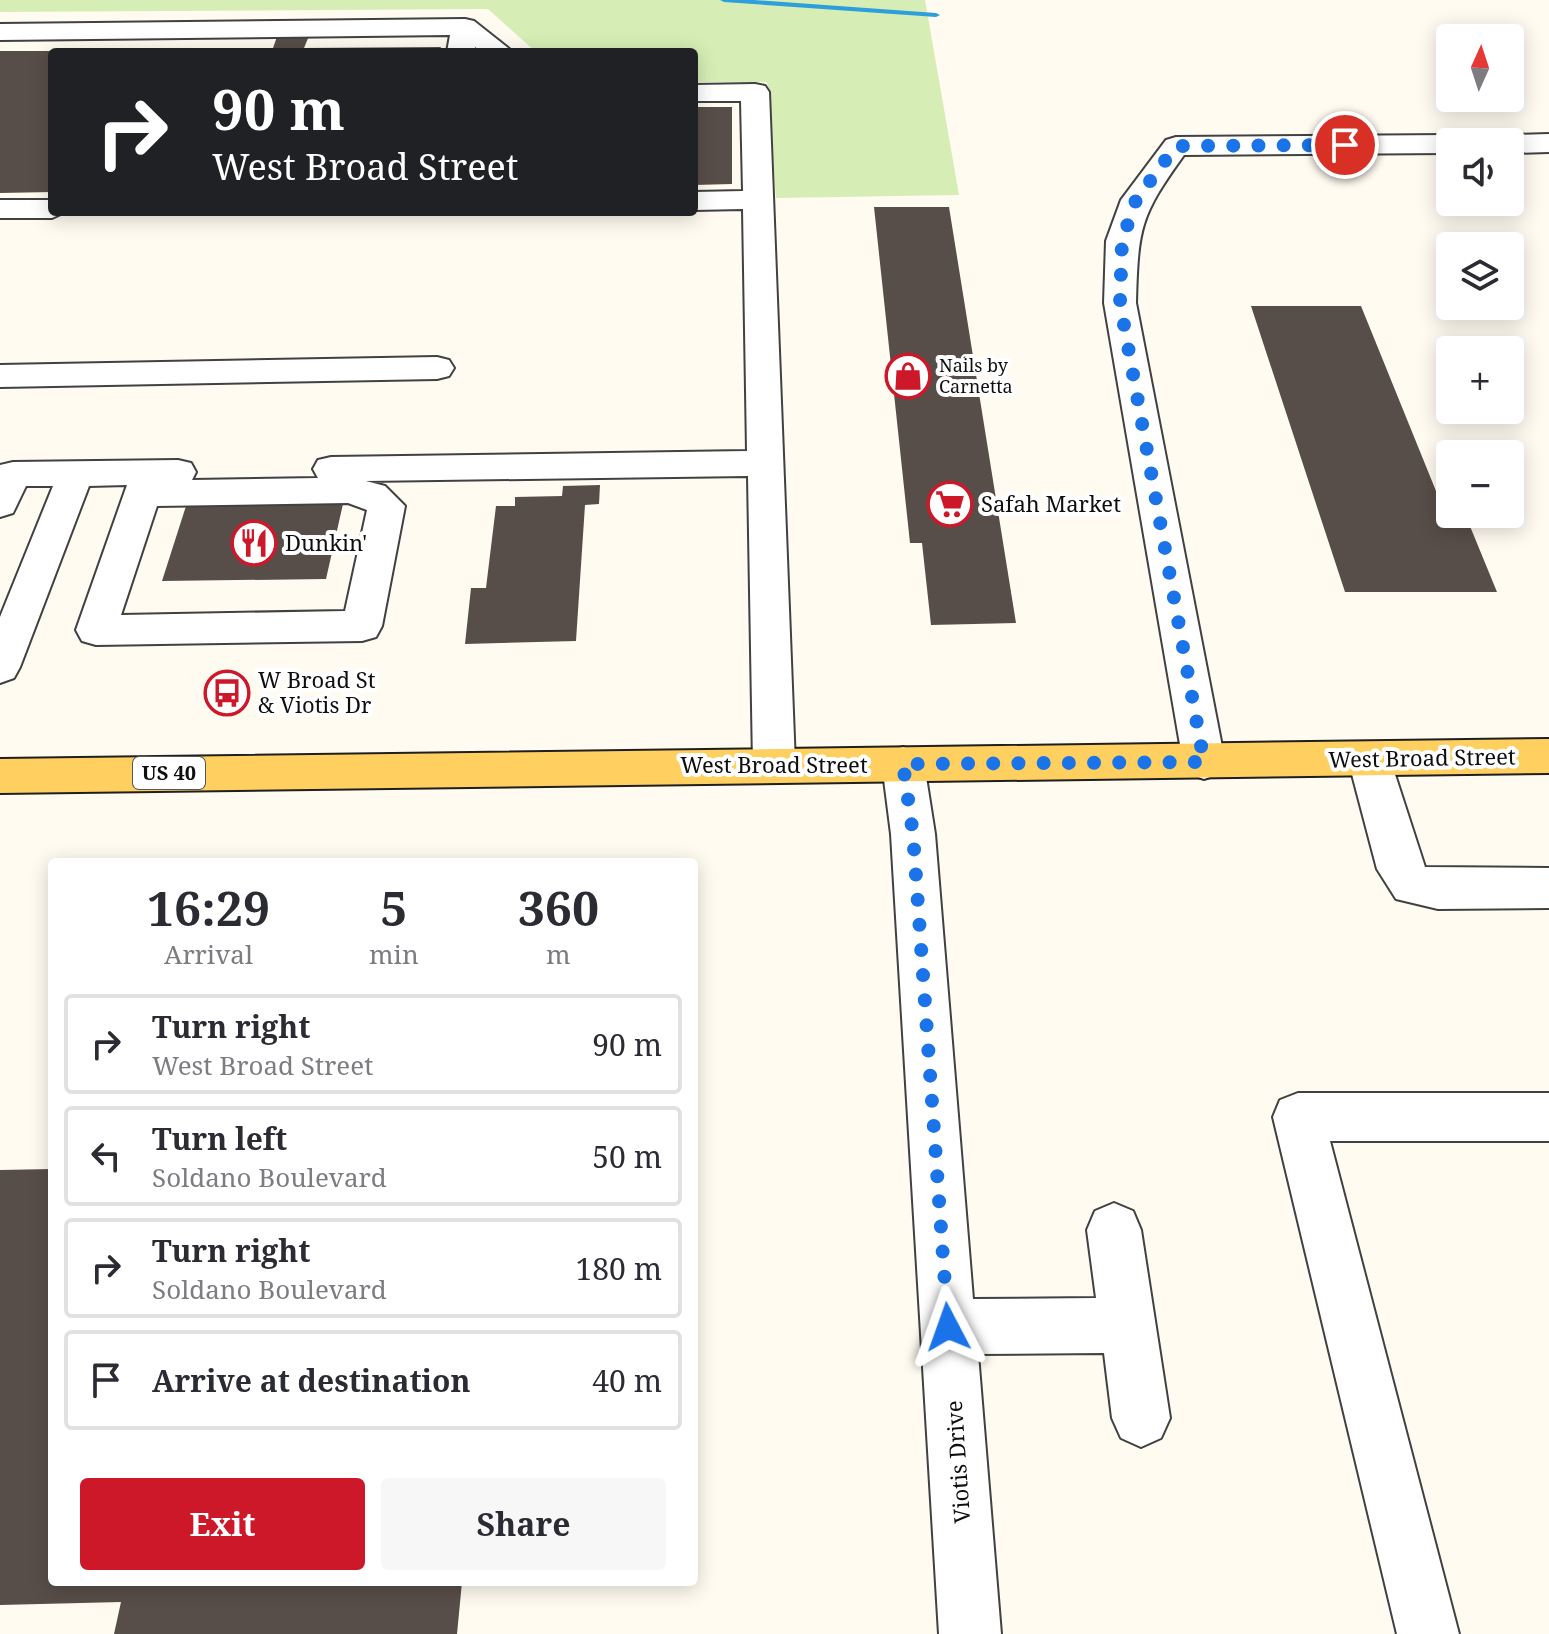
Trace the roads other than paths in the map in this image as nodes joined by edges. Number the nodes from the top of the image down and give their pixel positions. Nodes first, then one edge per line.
1 (0, 32) edge
2 (463, 39) edge
3 (488, 48) edge
4 (698, 93) edge
5 (1549, 143) edge
6 (1436, 144) edge
7 (1524, 144) edge
8 (757, 200) junction
9 (698, 201) edge
10 (0, 209) edge
11 (48, 209) edge
12 (437, 368) dead end
13 (0, 376) edge
14 (765, 463) junction
15 (393, 469) junction
16 (76, 473) junction
17 (147, 483) junction
18 (6, 489) edge
19 (386, 506) junction
20 (0, 667) edge
21 (1369, 759) junction
22 (1548, 759) edge
23 (1204, 762) junction
24 (774, 764) junction
25 (903, 764) junction
26 (0, 776) edge
27 (1549, 888) edge
28 (1549, 1117) edge
29 (1114, 1230) dead end
30 (1128, 1325) junction
31 (948, 1327) junction
32 (1141, 1418) dead end
33 (970, 1634) edge
34 (1428, 1634) edge

1 - 2 street
2 - 3 street
4 - 8 street
5 - 7 street
6 - 23 street
8 - 9 street
8 - 14 street
10 - 11 street
12 - 13 street
14 - 15 street
14 - 24 street
15 - 17 street
15 - 19 street
16 - 17 street
16 - 18 street
16 - 20 street
17 - 19 street
17 - 19 street
21 - 22 main road, West Broad Street / US 40
21 - 23 main road, West Broad Street / US 40
21 - 27 street
23 - 25 main road, West Broad Street / US 40
24 - 25 main road, West Broad Street / US 40
24 - 26 main road, West Broad Street / US 40
25 - 31 street, Viotis Drive
28 - 34 street
29 - 30 street
30 - 31 street
30 - 32 street
31 - 33 street, Viotis Drive

